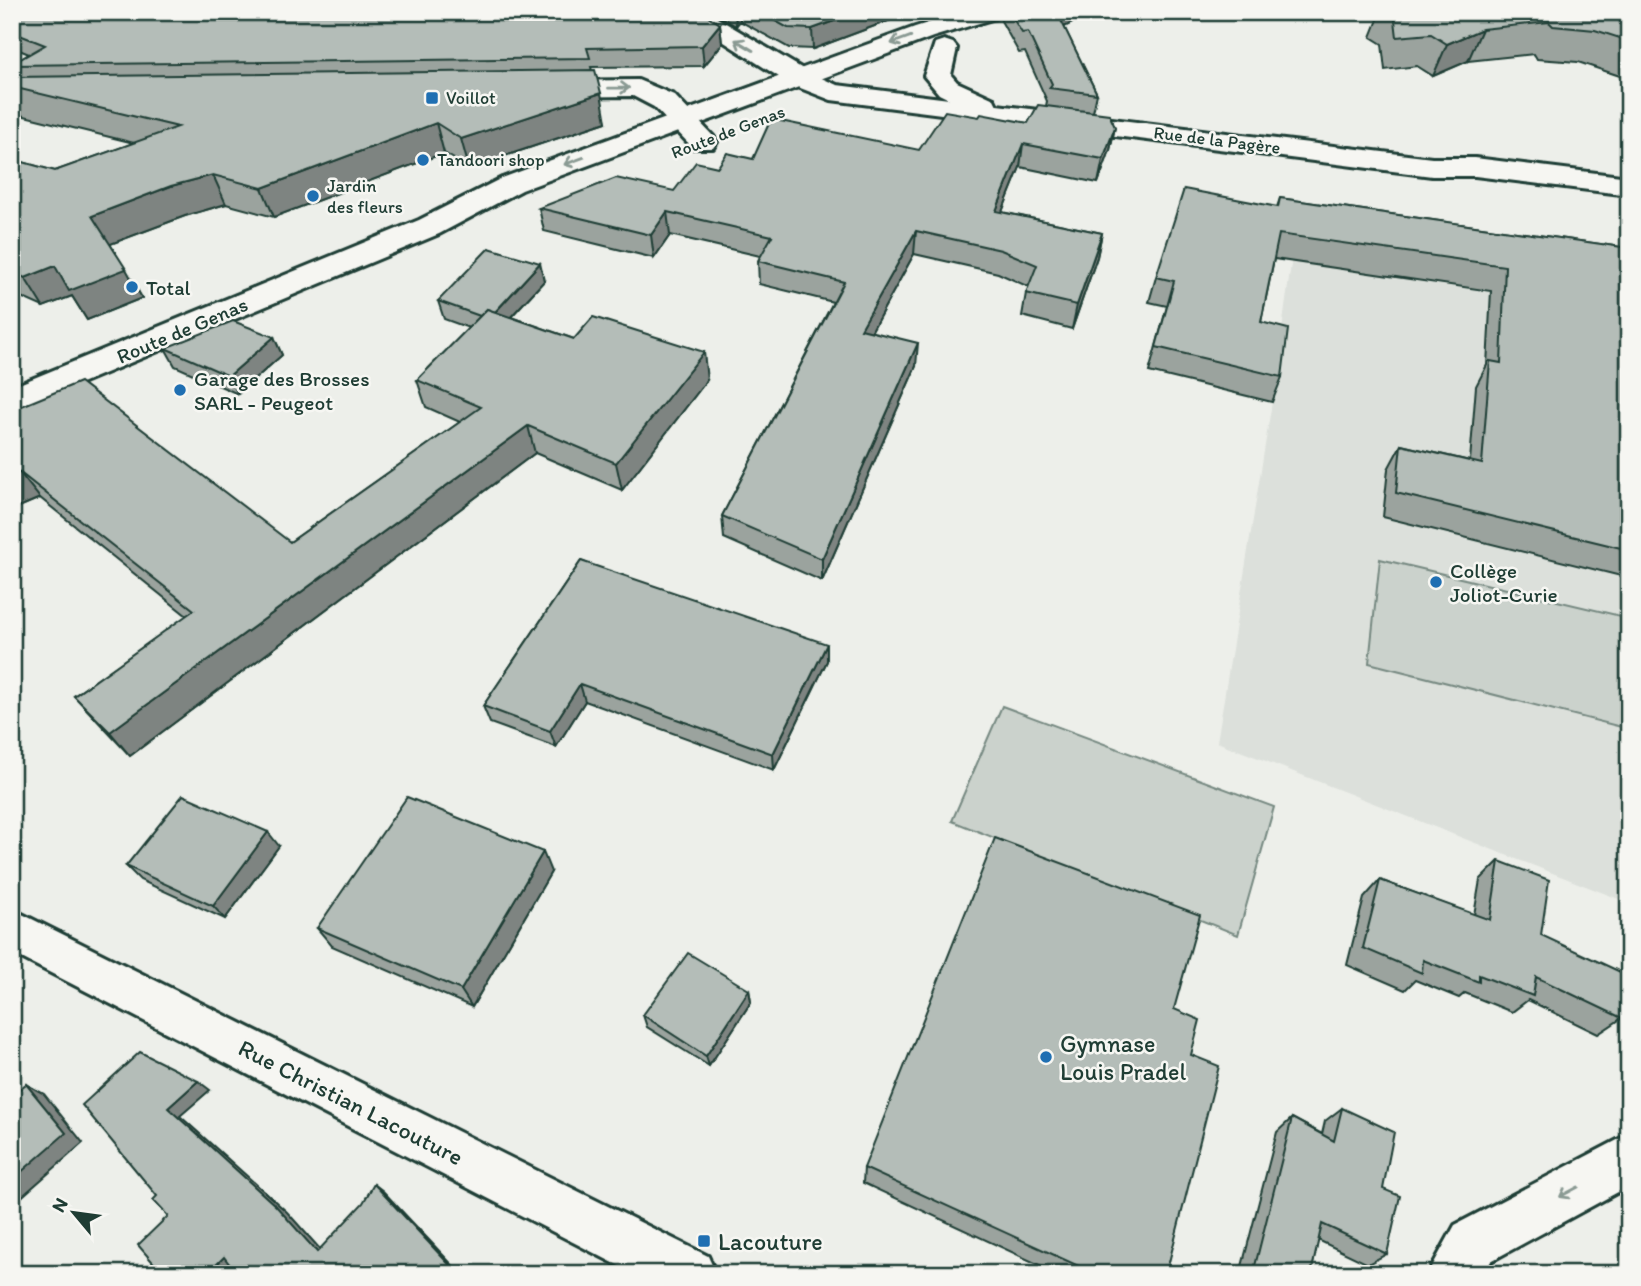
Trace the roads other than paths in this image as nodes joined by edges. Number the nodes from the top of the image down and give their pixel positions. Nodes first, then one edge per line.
1 (689, 12) edge
2 (990, 12) edge
3 (1018, 12) edge
4 (944, 48) junction
5 (799, 78) junction
6 (518, 90) edge
7 (831, 92) junction
8 (1002, 113) junction
9 (694, 131) junction
10 (1432, 167) junction
11 (1629, 186) edge
12 (1629, 205) edge
13 (12, 400) edge
14 (12, 930) edge
15 (1629, 1159) edge
16 (690, 1274) edge
17 (1454, 1274) edge

5 -> 1 street, Rue de la Pagère
2 -> 5 street, Route de Genas
3 - 4 street, Route de Genas
4 - 7 street, Route de Genas
4 - 8 street, Rue de la Pagère
5 - 7 street, Rue de la Pagère
5 - 9 street, Route de Genas
6 -> 9 street
7 - 8 street, Rue de la Pagère
7 - 9 street, Route de Genas
8 - 10 street, Rue de la Pagère
9 - 13 street, Route de Genas
10 - 11 street, Rue de la Pagère
10 - 12 street, Rue de la Pagère
14 - 16 street, Rue Christian Lacouture
15 -> 17 street

